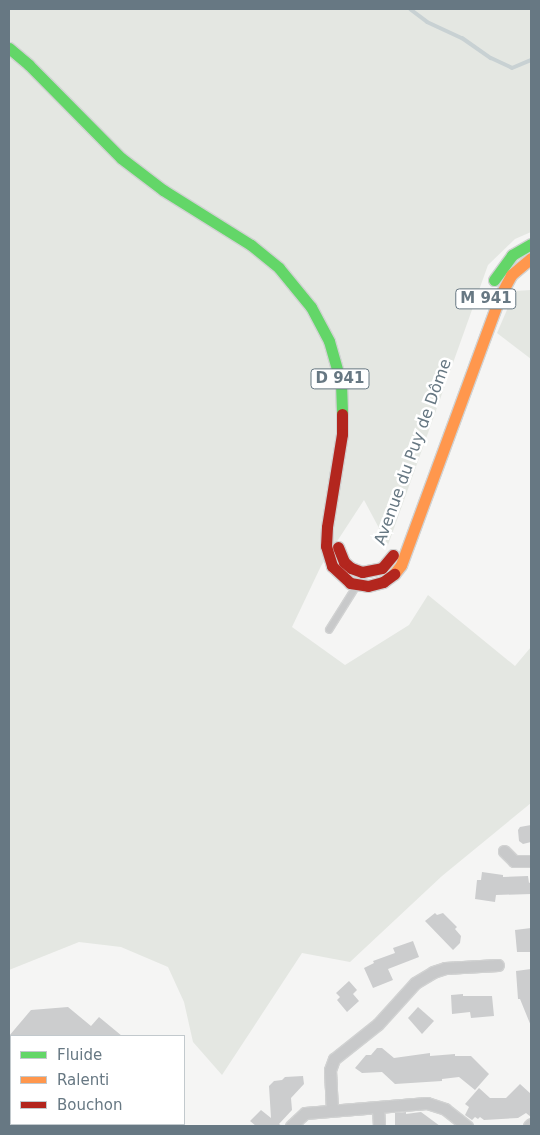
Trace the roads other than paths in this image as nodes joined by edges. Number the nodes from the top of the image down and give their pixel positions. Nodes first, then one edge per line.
1 (9, 36) edge
2 (9, 48) edge
3 (531, 244) edge
4 (531, 258) edge
5 (466, 371) junction
6 (362, 572) junction
7 (357, 585) junction
8 (329, 630) dead end
9 (504, 851) dead end
10 (531, 861) edge
11 (498, 965) dead end
12 (378, 1107) junction
13 (332, 1110) junction
14 (292, 1126) edge
15 (379, 1126) edge
16 (467, 1126) edge

1 - 6 main road, D 941
2 - 7 main road, D 941
3 - 5 main road, Avenue du Puy de Dôme / M 941
4 - 5 main road, M 941
5 - 6 main road, Avenue du Puy de Dôme
5 - 7 main road, Avenue du Puy de Dôme
6 - 7 main road
7 - 8 lane
9 - 10 street
11 - 13 street
12 - 13 street
12 - 15 street
12 - 16 street
13 - 14 street

